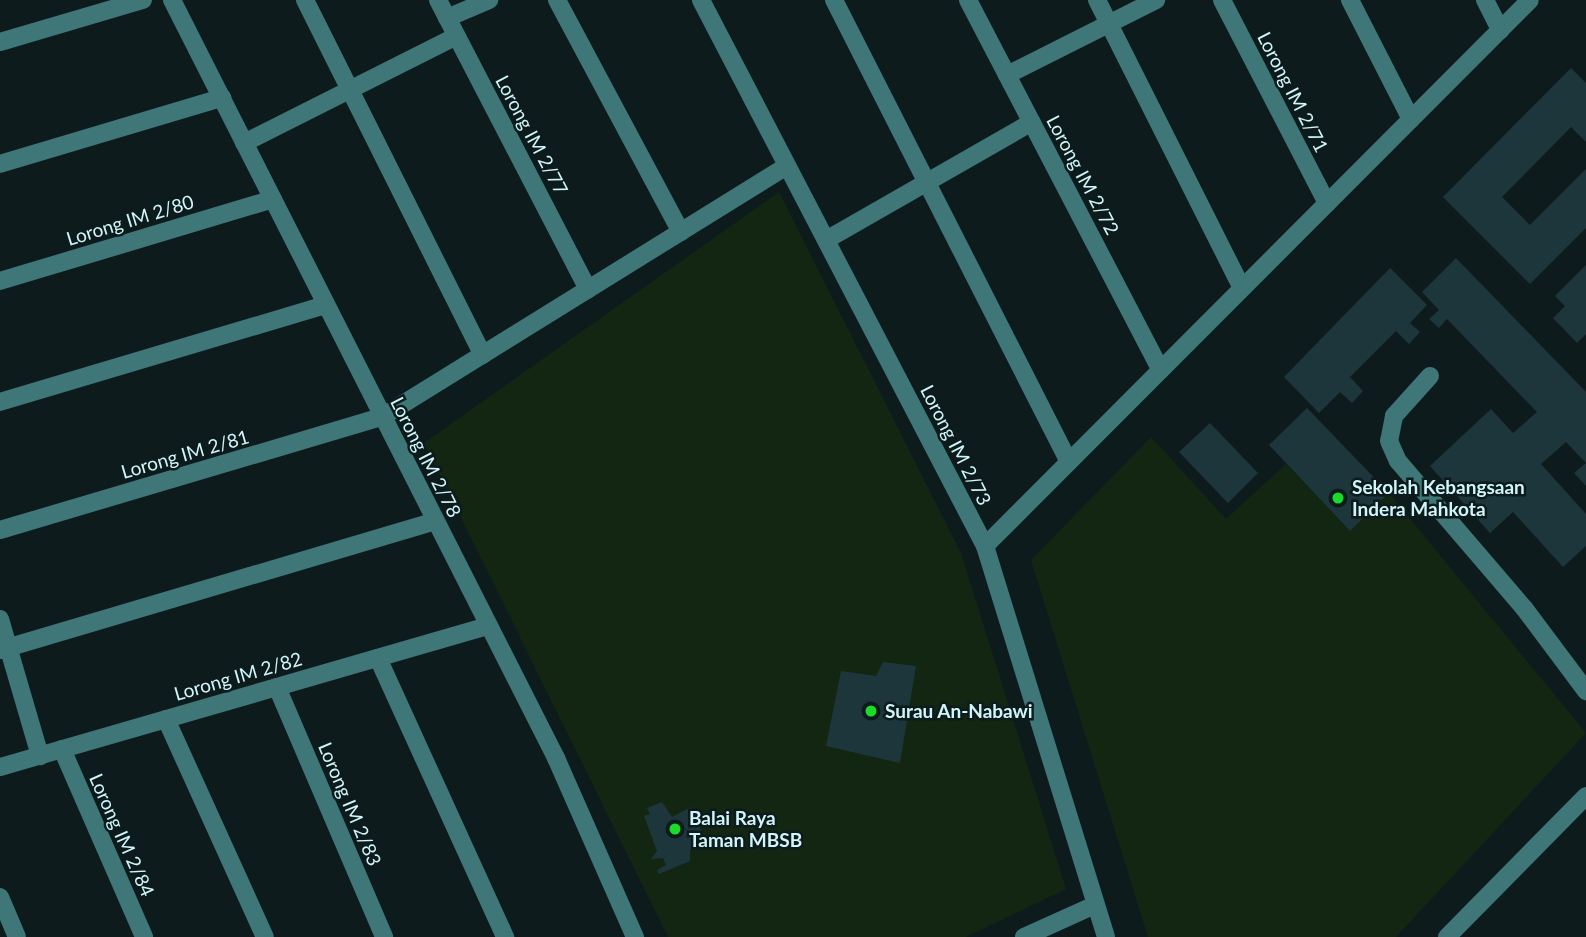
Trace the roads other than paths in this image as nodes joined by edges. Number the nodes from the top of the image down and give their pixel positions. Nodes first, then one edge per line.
1 (142, 0) edge
2 (172, 0) edge
3 (305, 0) edge
4 (438, 0) edge
5 (489, 0) edge
6 (556, 0) edge
7 (701, 0) edge
8 (834, 0) edge
9 (968, 0) edge
10 (1097, 0) edge
11 (1156, 0) edge
12 (1222, 0) edge
13 (1350, 0) edge
14 (1485, 0) edge
15 (1530, 0) edge
16 (447, 18) junction
17 (1109, 24) junction
18 (1500, 30) junction
19 (457, 36) junction
20 (0, 42) edge
21 (1007, 75) junction
22 (350, 90) junction
23 (222, 99) junction
24 (1411, 119) junction
25 (1032, 122) junction
26 (244, 143) junction
27 (0, 164) edge
28 (787, 166) junction
29 (926, 182) junction
30 (273, 199) junction
31 (1327, 203) junction
32 (681, 232) junction
33 (825, 240) junction
34 (0, 281) edge
35 (1242, 288) junction
36 (588, 289) junction
37 (326, 305) junction
38 (483, 355) junction
39 (1161, 370) junction
40 (1430, 376) dead end
41 (0, 402) edge
42 (382, 417) junction
43 (1069, 462) junction
44 (435, 521) junction
45 (0, 530) edge
46 (985, 546) junction
47 (0, 619) edge
48 (488, 626) junction
49 (4, 649) edge
50 (378, 658) junction
51 (277, 687) junction
52 (1586, 691) edge
53 (166, 719) junction
54 (62, 749) junction
55 (40, 756) junction
56 (0, 767) edge
57 (1586, 796) edge
58 (0, 897) edge
59 (1095, 905) junction
60 (1055, 930) edge
61 (628, 935) edge
62 (17, 937) edge
63 (144, 937) edge
64 (265, 937) edge
65 (384, 937) edge
66 (505, 937) edge
67 (1024, 937) edge
68 (1105, 937) edge
69 (1447, 937) edge

1 - 20 street
2 - 23 street, Lorong IM 2/78
3 - 22 street
4 - 16 street, Lorong IM 2/77
5 - 16 street
6 - 32 street
7 - 28 street, Lorong IM 2/73
8 - 29 street
9 - 21 street, Lorong IM 2/72
10 - 17 street
11 - 17 street
12 - 31 street, Lorong IM 2/71
13 - 24 street
14 - 18 street
15 - 18 street
16 - 19 street, Lorong IM 2/77
17 - 21 street
17 - 35 street
18 - 24 street
19 - 22 street
19 - 36 street, Lorong IM 2/77
21 - 25 street, Lorong IM 2/72
22 - 26 street
22 - 38 street
23 - 26 street, Lorong IM 2/78
23 - 27 street
24 - 31 street
25 - 29 street
25 - 39 street, Lorong IM 2/72
26 - 30 street, Lorong IM 2/78
28 - 32 street, Lorong IM 2/81
28 - 33 street, Lorong IM 2/73
29 - 33 street
29 - 43 street
30 - 34 street, Lorong IM 2/80
30 - 37 street, Lorong IM 2/78
31 - 35 street
32 - 36 street, Lorong IM 2/81
33 - 46 street, Lorong IM 2/73
35 - 39 street
36 - 38 street, Lorong IM 2/81
37 - 41 street
37 - 42 street, Lorong IM 2/78
38 - 42 street, Lorong IM 2/81
39 - 43 street
40 - 52 street
42 - 44 street, Lorong IM 2/78
42 - 45 street, Lorong IM 2/81
43 - 46 street
44 - 48 street, Lorong IM 2/78
44 - 49 street
46 - 59 street, Lorong IM 2/73
47 - 49 street
48 - 50 street, Lorong IM 2/82
48 - 61 street, Lorong IM 2/78
49 - 55 street
50 - 51 street, Lorong IM 2/82
50 - 66 street
51 - 53 street, Lorong IM 2/82
51 - 65 street, Lorong IM 2/83
53 - 54 street, Lorong IM 2/82
53 - 64 street
54 - 55 street, Lorong IM 2/82
54 - 63 street, Lorong IM 2/84
55 - 56 street, Lorong IM 2/82
57 - 69 street
58 - 62 street
59 - 60 street
59 - 68 street, Lorong IM 2/73
60 - 67 street

